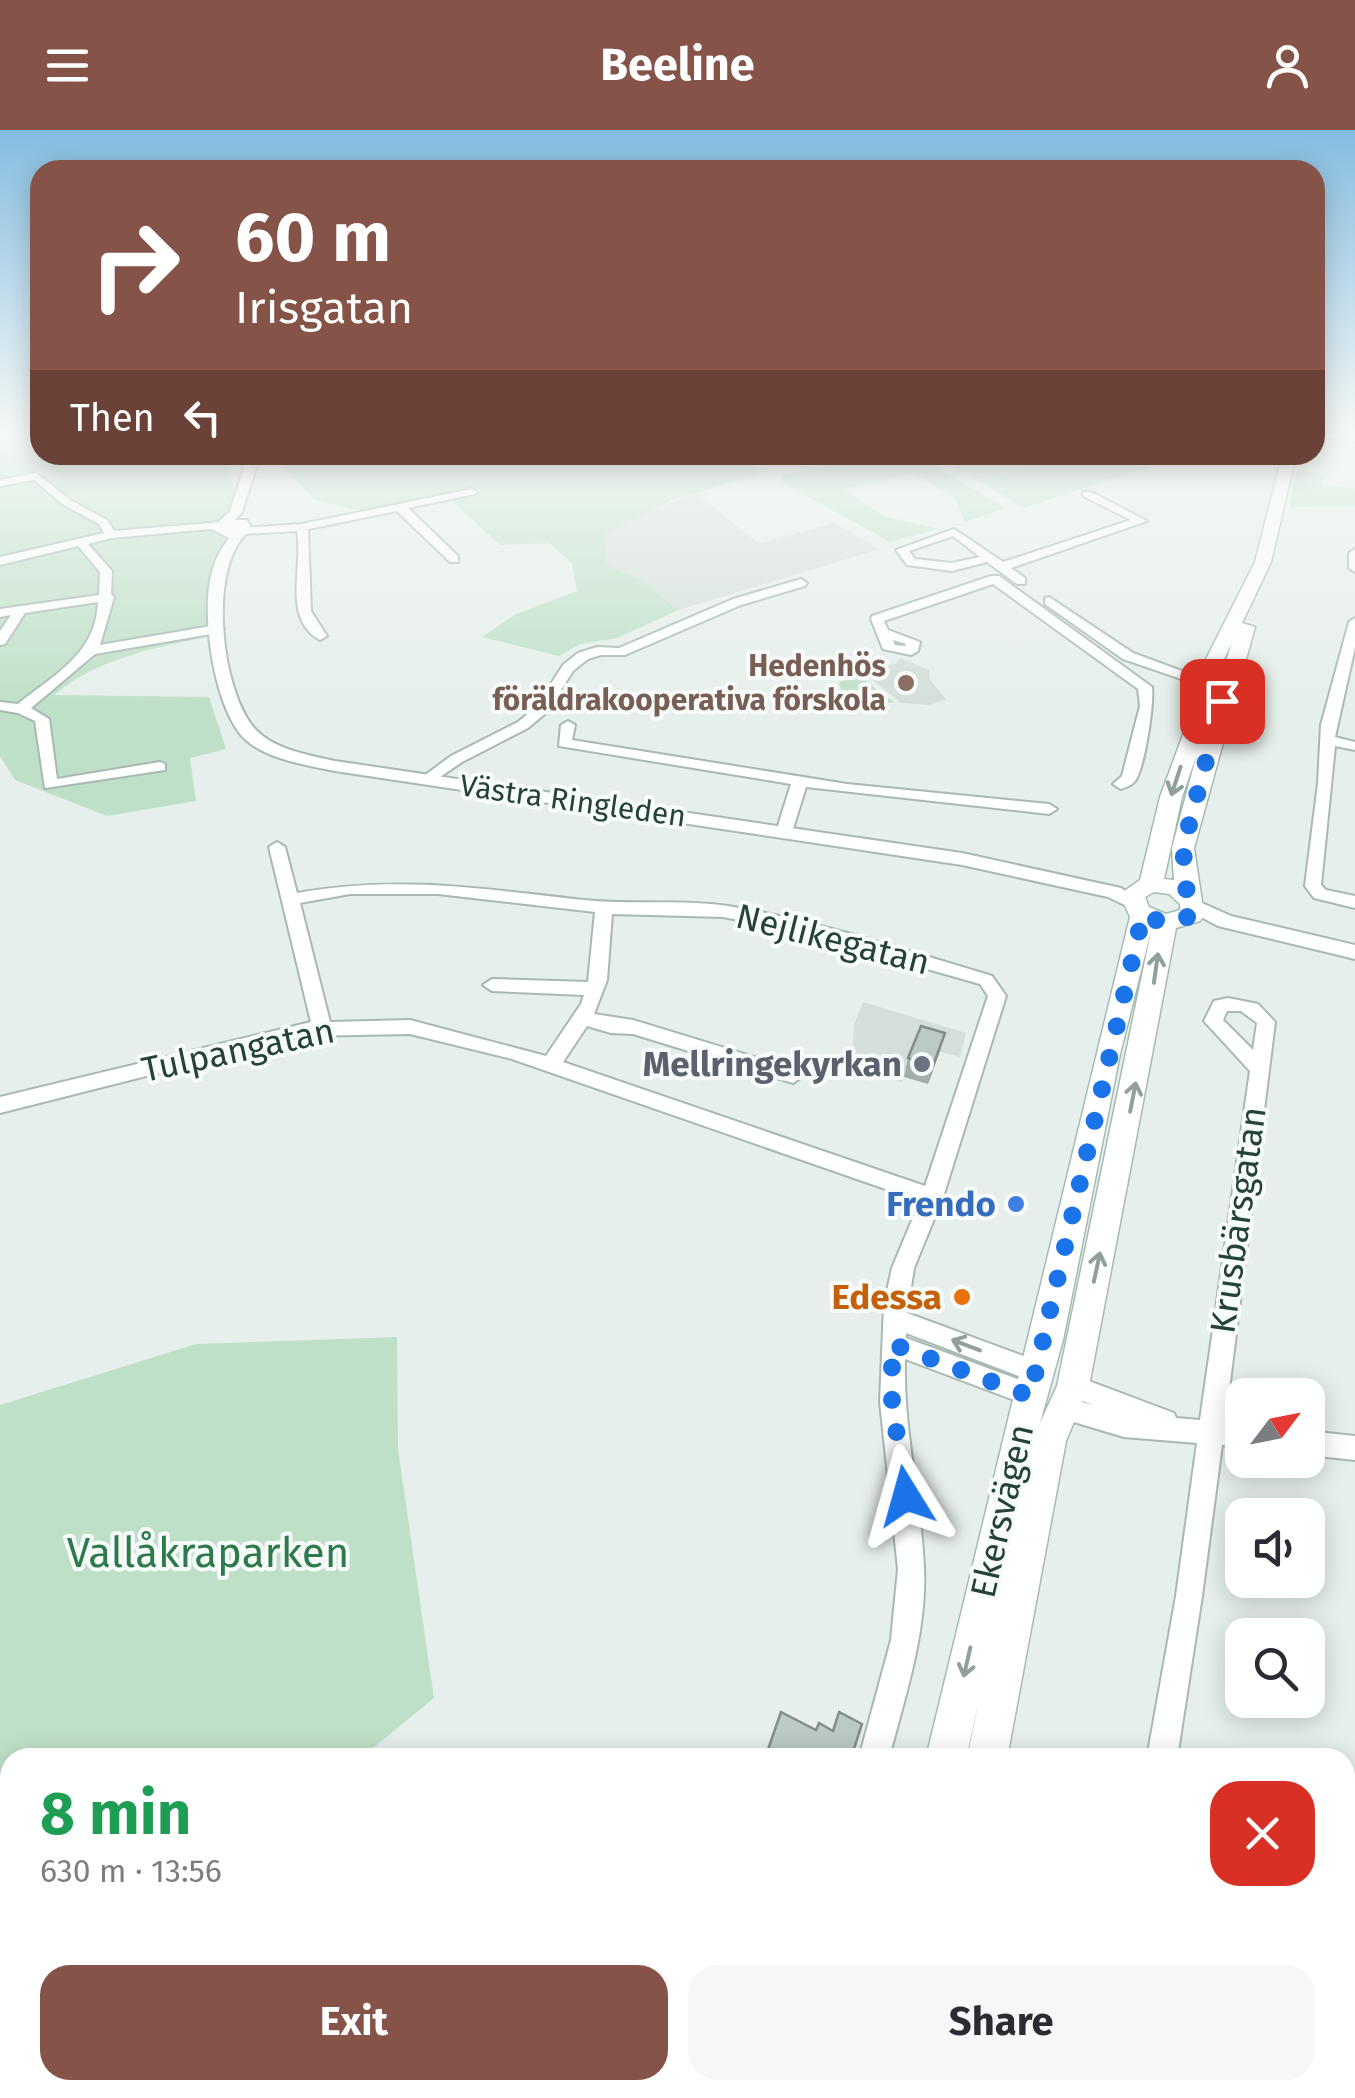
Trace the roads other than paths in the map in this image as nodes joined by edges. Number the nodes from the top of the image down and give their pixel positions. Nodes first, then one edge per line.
1 (104, 523) edge
2 (323, 523) edge
3 (416, 523) edge
4 (1138, 523) edge
5 (1271, 523) edge
6 (241, 525) junction
7 (302, 527) junction
8 (223, 532) junction
9 (111, 535) junction
10 (82, 544) junction
11 (1355, 553) edge
12 (454, 558) dead end
13 (0, 561) edge
14 (974, 562) junction
15 (995, 568) junction
16 (1355, 568) edge
17 (801, 583) dead end
18 (108, 597) junction
19 (0, 613) edge
20 (19, 613) junction
21 (1355, 622) edge
22 (217, 629) junction
23 (884, 633) dead end
24 (320, 636) dead end
25 (0, 640) edge
26 (91, 651) junction
27 (1218, 683) junction
28 (0, 706) edge
29 (21, 709) junction
30 (568, 725) dead end
31 (1328, 740) junction
32 (1355, 746) edge
33 (160, 767) dead end
34 (429, 778) junction
35 (800, 780) junction
36 (1121, 784) dead end
37 (1049, 810) dead end
38 (784, 832) junction
39 (277, 848) dead end
40 (292, 899) junction
41 (1355, 902) edge
42 (1162, 904) junction
43 (604, 908) junction
44 (1355, 952) edge
45 (492, 985) dead end
46 (596, 988) junction
47 (580, 1017) junction
48 (322, 1027) junction
49 (551, 1066) junction
50 (1261, 1070) dead end
51 (793, 1076) dead end
52 (0, 1105) edge
53 (932, 1196) junction
54 (893, 1332) junction
55 (1034, 1384) junction
56 (1068, 1397) junction
57 (1210, 1431) junction
58 (1225, 1433) edge
59 (1325, 1445) edge
60 (1355, 1448) edge
61 (877, 1748) edge
62 (948, 1748) edge
63 (990, 1748) edge
64 (1163, 1748) edge

1 - 9 street
2 - 7 street
3 - 12 street
4 - 15 street
5 - 27 main road, Ekersvägen
6 - 7 street
6 - 8 street
6 - 8 street
7 - 24 street
8 - 9 street
8 - 22 street, Västra Ringleden
9 - 10 street
10 - 13 street
10 - 18 street
11 - 16 street
14 - 15 street
14 - 15 street
14 - 15 street
15 - 23 street
15 - 27 street
15 - 36 street
17 - 34 street
18 - 20 street
18 - 26 street
19 - 20 street
20 - 25 street
21 - 31 street
22 - 26 street
22 - 34 street, Västra Ringleden
26 - 29 street
27 - 42 main road, Ekersvägen
27 -> 42 main road, Ekersvägen
28 - 29 street
29 - 33 street
30 - 35 street
31 - 32 street
31 - 41 street
34 - 38 street, Västra Ringleden
35 - 37 street
35 - 38 street
38 - 42 street, Västra Ringleden
39 - 40 street
40 - 43 street, Nejlikegatan
40 - 48 street
42 - 44 street
42 - 55 main road, Ekersvägen
56 -> 42 main road, Ekersvägen
43 - 46 street
43 - 53 street, Nejlikegatan
45 - 46 street
46 - 47 street
47 - 49 street
47 - 51 street
48 - 49 street, Tulpangatan
48 - 52 street, Tulpangatan
49 - 53 street, Tulpangatan
50 - 57 street, Krusbärsgatan
53 - 54 street, Nejlikegatan
54 - 55 street
54 - 61 street, Nejlikegatan
55 - 56 main road
55 -> 62 main road, Ekersvägen
56 - 57 street
56 - 63 main road, Ekersvägen
57 - 58 street
57 - 64 street, Krusbärsgatan
59 - 60 street

